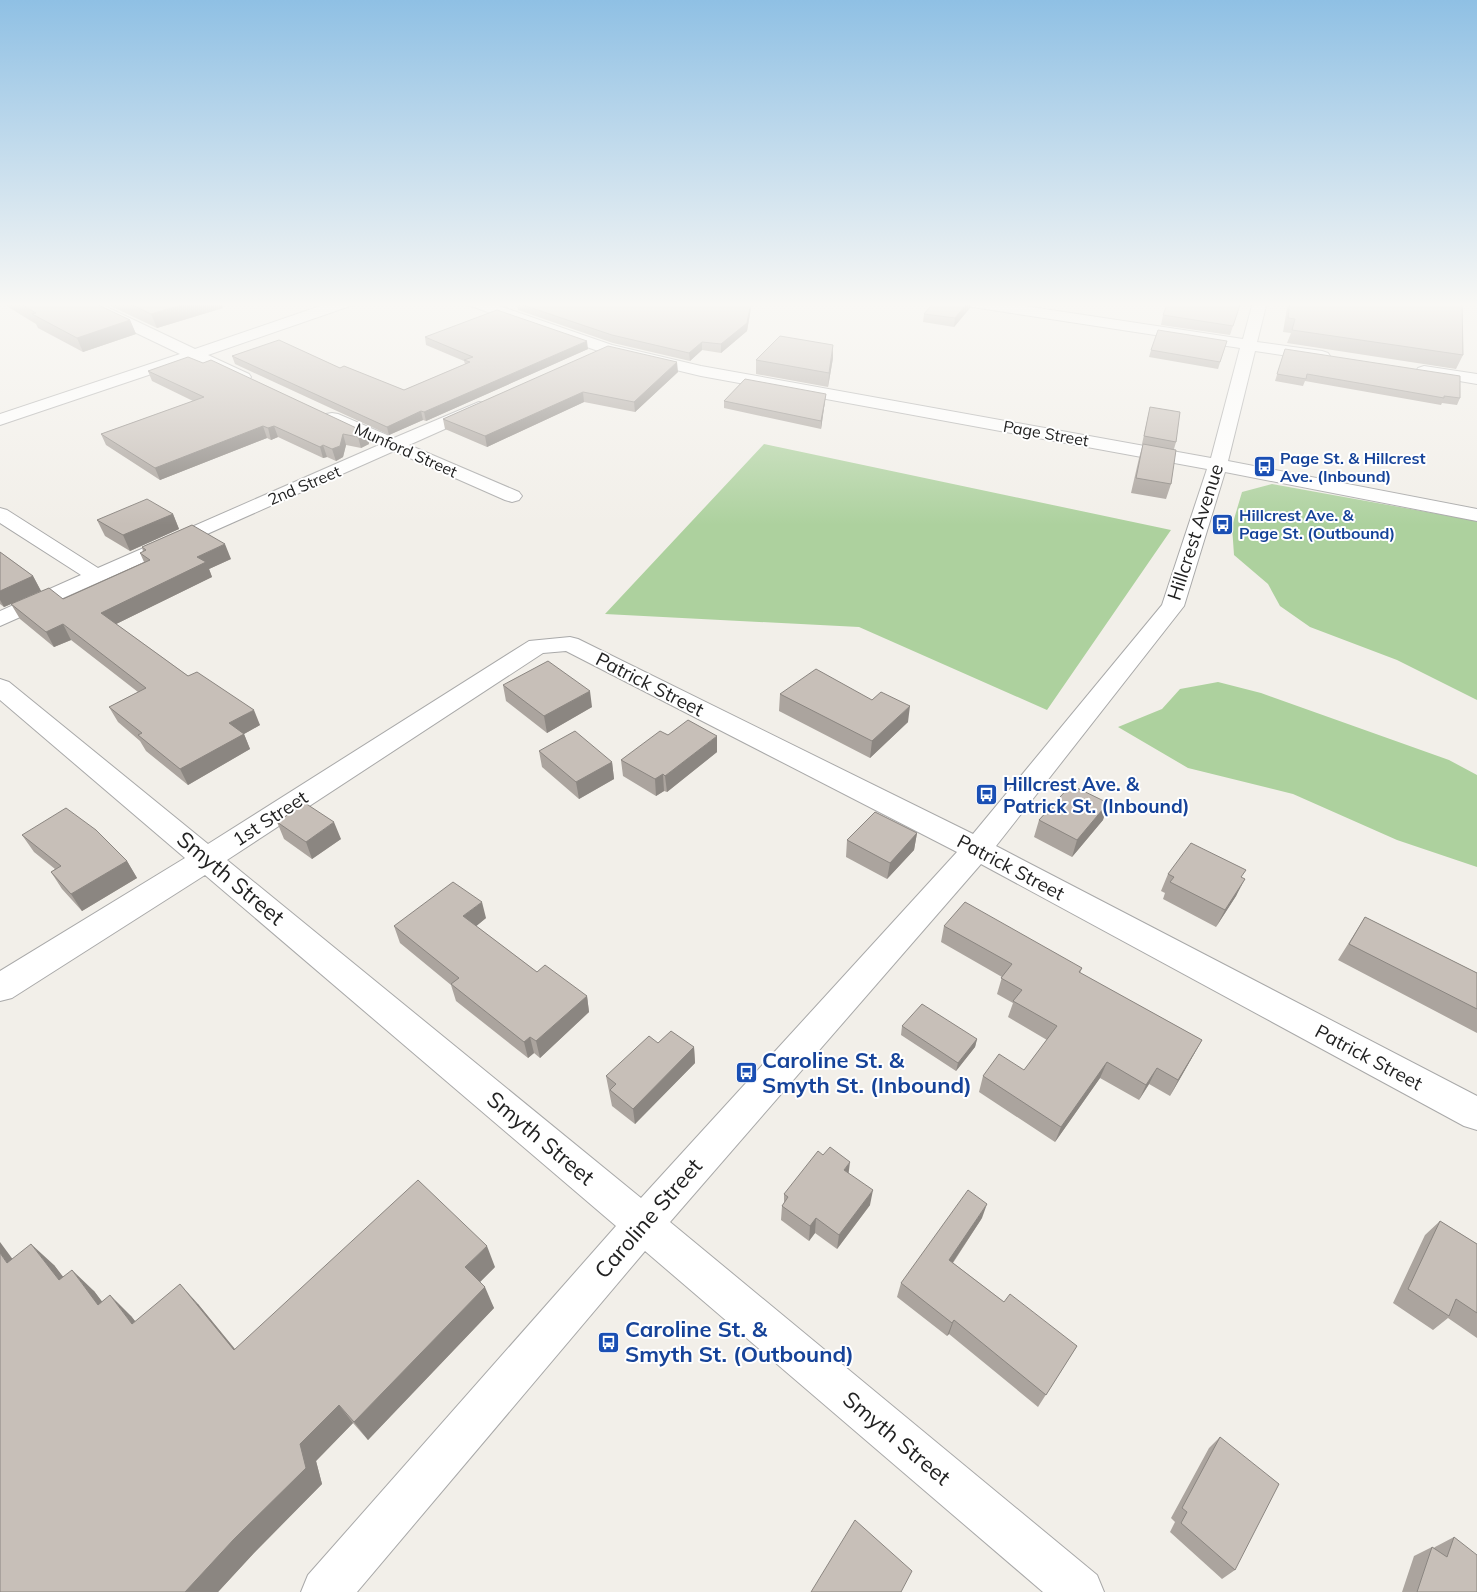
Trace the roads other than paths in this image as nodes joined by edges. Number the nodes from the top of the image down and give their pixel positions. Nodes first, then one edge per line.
1 (128, 376) edge
2 (242, 376) edge
3 (735, 376) edge
4 (1240, 376) edge
5 (1459, 376) edge
6 (1477, 379) edge
7 (254, 382) edge
8 (492, 402) edge
9 (315, 410) edge
10 (0, 420) edge
11 (394, 446) junction
12 (1218, 465) junction
13 (512, 496) dead end
14 (0, 514) edge
15 (1477, 515) edge
16 (95, 575) junction
17 (0, 619) edge
18 (537, 646) joint
19 (0, 687) edge
20 (977, 849) junction
21 (207, 858) junction
22 (0, 988) edge
23 (1477, 1114) edge
24 (643, 1224) junction
25 (325, 1592) edge
26 (1080, 1592) edge

1 - 10 street
2 - 7 street
3 - 12 street, Page Street
4 - 12 street, Hillcrest Avenue
5 - 6 street
8 - 11 street, 2nd Street
9 - 11 street, Munford Street
11 - 13 street, Munford Street
11 - 16 street, 2nd Street
12 - 15 street, Page Street
12 - 20 street, Hillcrest Avenue
14 - 16 street
16 - 17 street, 2nd Street
18 - 20 street, Patrick Street
18 - 21 street, 1st Street
19 - 21 street, Smyth Street
20 - 23 street, Patrick Street
20 - 24 street, Caroline Street
21 - 22 street, 1st Street
21 - 24 street, Smyth Street
24 - 25 street, Caroline Street
24 - 26 street, Smyth Street

